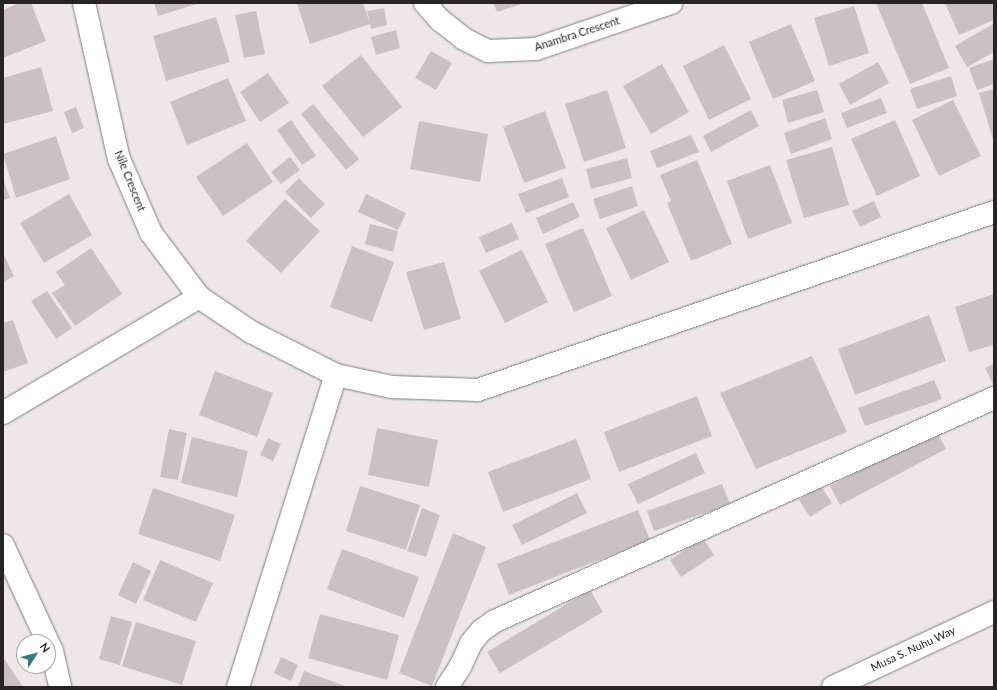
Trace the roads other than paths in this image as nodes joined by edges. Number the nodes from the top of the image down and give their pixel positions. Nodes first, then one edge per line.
1 (84, 3) edge
2 (425, 3) edge
3 (671, 3) edge
4 (994, 212) edge
5 (199, 297) junction
6 (336, 375) junction
7 (994, 398) edge
8 (3, 413) edge
9 (3, 545) edge
10 (994, 612) edge
11 (60, 687) edge
12 (238, 687) edge
13 (447, 687) edge
14 (833, 687) edge

1 - 5 street, Nile Crescent
2 - 3 street, Anambra Crescent
4 - 6 street, Nile Crescent
5 - 6 street, Nile Crescent
5 - 8 street
6 - 12 street
7 - 13 street
9 - 11 street
10 - 14 street, Musa S. Nuhu Way

